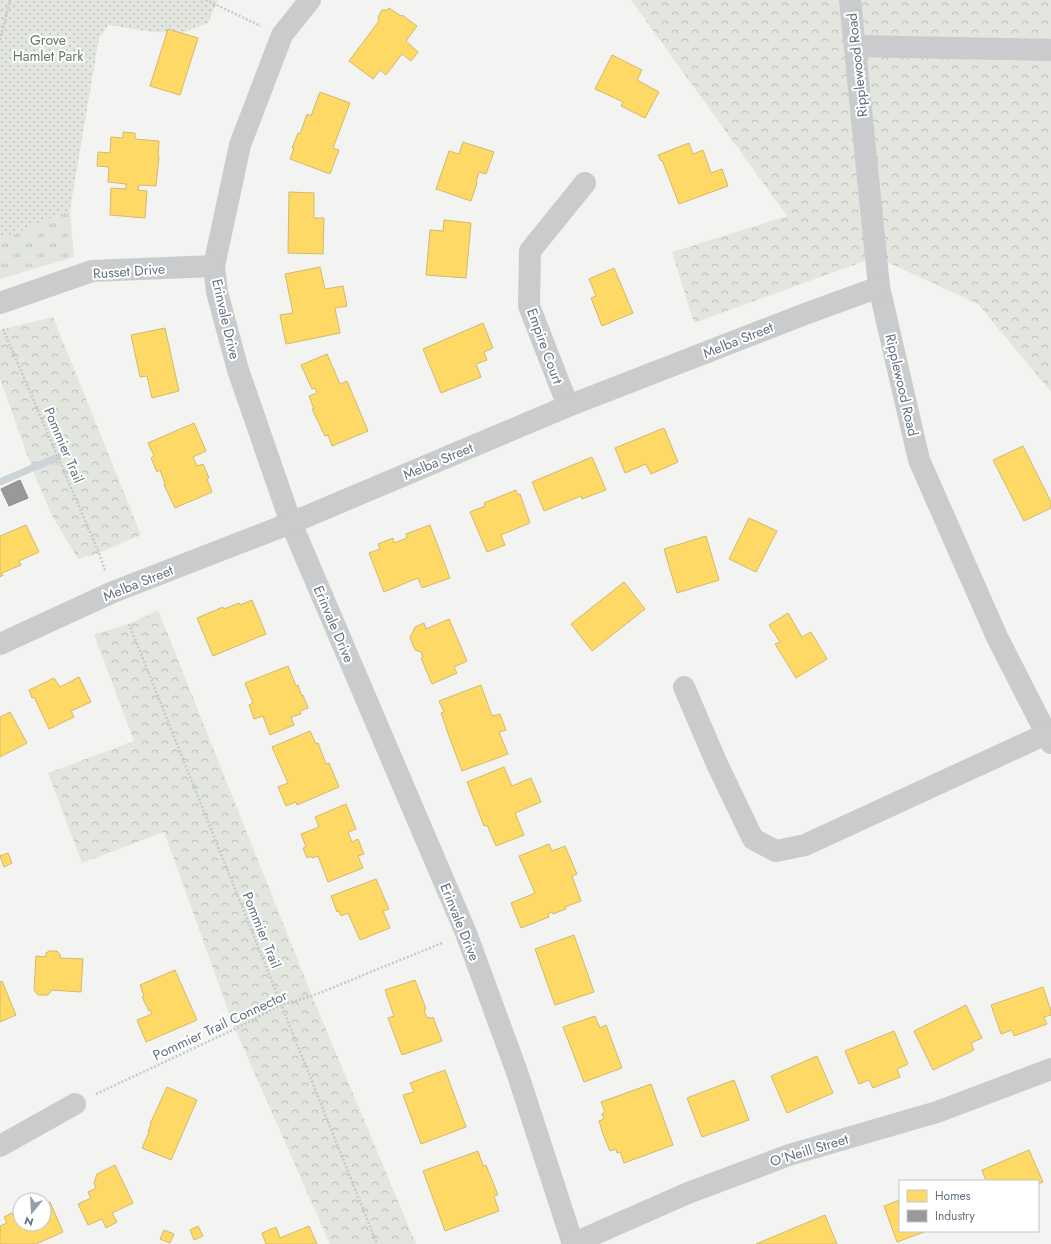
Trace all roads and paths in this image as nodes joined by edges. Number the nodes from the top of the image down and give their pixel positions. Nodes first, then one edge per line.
1 (10, 0) edge
2 (206, 0) edge
3 (310, 0) edge
4 (850, 0) edge
5 (282, 36) junction
6 (0, 40) edge
7 (855, 46) junction
8 (1051, 50) edge
9 (585, 183) dead end
10 (214, 266) junction
11 (879, 287) junction
12 (0, 303) edge
13 (3, 329) dead end
14 (568, 406) junction
15 (291, 523) junction
16 (105, 570) dead end
17 (129, 624) dead end
18 (0, 644) edge
19 (684, 687) dead end
20 (1048, 739) edge
21 (442, 943) dead end
22 (281, 1005) junction
23 (1051, 1069) edge
24 (76, 1104) joint
25 (0, 1146) edge
26 (377, 1244) edge
27 (573, 1244) edge

1 - 6 path
2 - 5 path
3 - 5 street, Erinvale Drive
4 - 7 street, Ripplewood Road
5 - 10 street, Erinvale Drive
7 - 8 street
7 - 11 street, Ripplewood Road
9 - 14 street, Empire Court
10 - 12 street, Russet Drive
10 - 15 street, Erinvale Drive
11 - 14 street, Melba Street
11 - 20 street, Ripplewood Road
13 - 16 path, Pommier Trail
14 - 15 street, Melba Street
15 - 18 street, Melba Street
15 - 27 street, Erinvale Drive
17 - 22 path, Pommier Trail
19 - 20 street
21 - 22 path, Pommier Trail Connector
22 - 24 path, Pommier Trail Connector
22 - 26 path, Pommier Trail
23 - 27 street, O'Neill Street
24 - 25 street

